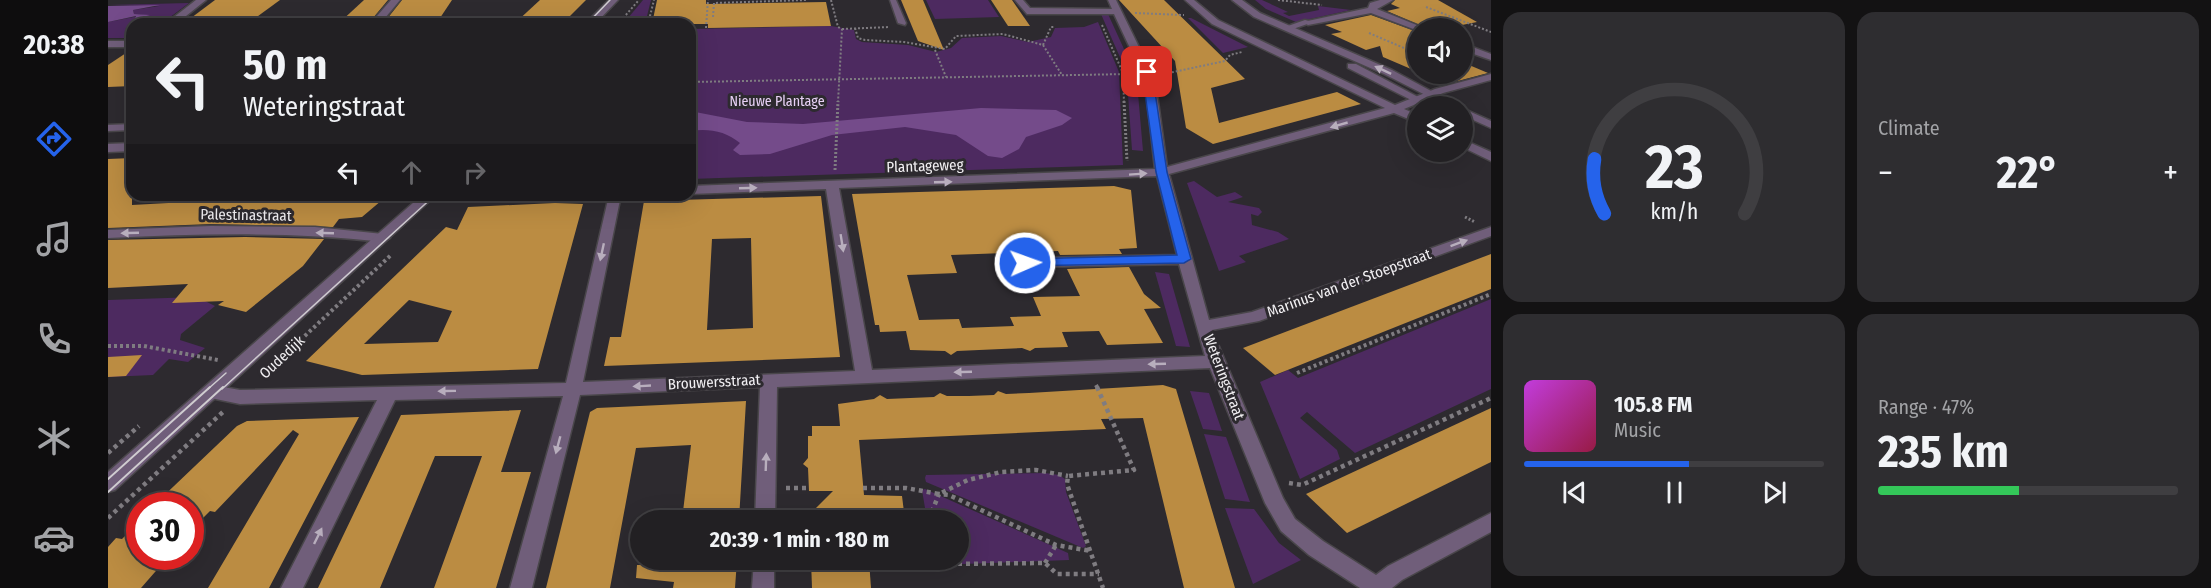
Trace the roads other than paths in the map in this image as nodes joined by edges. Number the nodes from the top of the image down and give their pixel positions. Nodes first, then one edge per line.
1 (202, 0) edge
2 (396, 0) edge
3 (614, 0) edge
4 (893, 0) edge
5 (1019, 0) edge
6 (1112, 0) edge
7 (1189, 0) edge
8 (1224, 0) edge
9 (1236, 0) edge
10 (1389, 0) edge
11 (1372, 10) junction
12 (1119, 12) junction
13 (178, 18) edge
14 (380, 18) edge
15 (597, 18) edge
16 (902, 23) road end
17 (1407, 23) edge
18 (1293, 26) dead end
19 (108, 44) edge
20 (126, 44) edge
21 (1473, 50) edge
22 (1491, 57) edge
23 (1491, 77) edge
24 (1408, 96) edge
25 (1423, 96) edge
26 (1443, 96) edge
27 (1407, 105) edge
28 (1395, 109) junction
29 (1407, 115) edge
30 (1473, 116) edge
31 (1491, 125) edge
32 (1473, 126) edge
33 (108, 128) edge
34 (126, 128) edge
35 (1491, 133) edge
36 (126, 147) edge
37 (108, 148) edge
38 (1473, 148) edge
39 (1491, 157) edge
40 (1162, 172) junction
41 (832, 186) junction
42 (696, 190) edge
43 (423, 201) edge
44 (614, 201) edge
45 (1491, 231) edge
46 (108, 234) edge
47 (383, 238) junction
48 (1184, 259) junction
49 (1017, 279) dead end
50 (1204, 326) junction
51 (1216, 362) junction
52 (864, 375) junction
53 (769, 380) junction
54 (573, 389) junction
55 (212, 392) junction
56 (390, 393) junction
57 (108, 484) edge
58 (765, 510) edge
59 (1491, 522) edge
60 (764, 570) edge
61 (1378, 587) edge
62 (292, 588) edge
63 (521, 588) edge
64 (763, 588) edge

1 - 13 street
2 - 14 street
3 - 15 street
4 - 16 lane
5 - 12 street
6 - 12 street, Weteringstraat
7 - 28 street
8 - 24 street
25 -> 9 street
10 - 11 street
11 - 17 street
11 - 18 street
12 - 40 street, Weteringstraat
19 - 20 street
21 - 22 street
23 - 26 street, Plantageweg
27 - 28 street, Plantageweg
28 - 29 street
28 -> 40 street, Plantageweg
30 - 31 street
32 - 35 street
33 - 34 street
36 - 37 street
38 - 39 street
41 -> 40 street, Plantageweg
40 - 48 street, Weteringstraat
42 -> 41 street, Plantageweg
41 -> 52 street
43 - 47 street, Oudedijk
44 -> 54 street
50 -> 45 street, Marinus van der Stoepstraat
47 -> 46 street, Palestinastraat
47 - 55 street, Oudedijk
48 - 49 street
48 - 50 street, Weteringstraat
50 - 51 street, Weteringstraat
51 -> 52 street, Brouwersstraat
51 - 61 street, Weteringstraat
52 - 53 street, Brouwersstraat
53 -> 54 street, Brouwersstraat
58 -> 53 street
54 -> 56 street, Brouwersstraat
54 -> 63 street
55 - 56 street, Brouwersstraat
55 - 57 street, Oudedijk
62 -> 56 street
59 - 61 street
60 - 64 street

